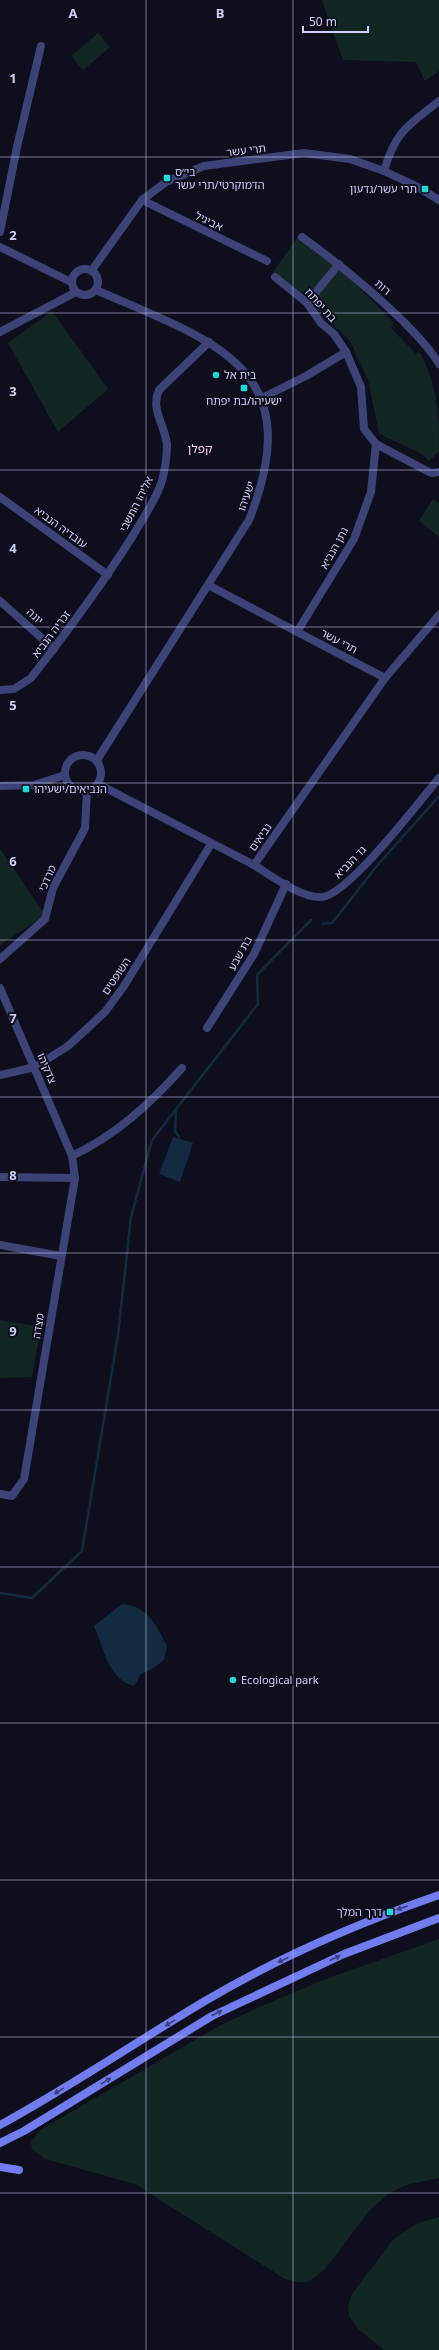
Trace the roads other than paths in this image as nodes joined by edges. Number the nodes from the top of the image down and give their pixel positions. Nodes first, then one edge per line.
1 (41, 46) dead end
2 (439, 101) edge
3 (384, 171) junction
4 (142, 200) junction
5 (439, 200) edge
6 (0, 232) edge
7 (302, 237) dead end
8 (0, 247) edge
9 (267, 261) dead end
10 (339, 264) junction
11 (92, 270) junction
12 (275, 277) dead end
13 (71, 282) junction
14 (96, 290) junction
15 (76, 292) junction
16 (307, 303) junction
17 (0, 332) edge
18 (209, 342) junction
19 (346, 352) junction
20 (439, 364) edge
21 (262, 398) junction
22 (376, 444) junction
23 (439, 472) edge
24 (0, 497) edge
25 (108, 575) junction
26 (208, 585) junction
27 (0, 601) edge
28 (439, 615) edge
29 (297, 632) junction
30 (54, 649) junction
31 (385, 678) junction
32 (0, 690) edge
33 (97, 760) junction
34 (65, 775) junction
35 (439, 778) edge
36 (98, 784) junction
37 (0, 786) edge
38 (87, 791) junction
39 (211, 844) junction
40 (254, 865) junction
41 (286, 884) junction
42 (0, 959) edge
43 (0, 988) edge
44 (207, 1028) dead end
45 (35, 1067) junction
46 (182, 1068) dead end
47 (0, 1075) edge
48 (72, 1156) junction
49 (0, 1177) edge
50 (75, 1178) junction
51 (0, 1245) edge
52 (61, 1256) junction
53 (0, 1494) edge
54 (439, 1895) edge
55 (439, 1918) edge
56 (0, 2125) edge
57 (0, 2143) edge
58 (0, 2167) edge
59 (19, 2170) dead end

1 - 6 street
2 - 3 street
3 - 4 street, תרי עשר
3 - 5 street, תרי עשר
4 - 9 street, אביגיל
4 - 11 street, תרי עשר
7 - 10 street, רות
8 - 13 street
10 - 16 street
10 - 20 street, רות
11 - 13 street
11 - 14 street
12 - 16 street, בת יפתח
13 - 15 street
14 - 15 street
14 - 18 street, ישעיהו
15 - 17 street
16 - 19 street, בת יפתח
18 - 21 street, ישעיהו
18 - 25 street, אליהו התשבי
19 - 21 street
19 - 22 street, בת יפתח
21 - 26 street, ישעיהו
22 - 23 street
22 - 29 street, נתן הנביא
24 - 25 street, עובדיה הנביא
25 - 30 street, זכריה הנביא
26 - 29 street, תרי עשר
26 - 33 street, ישעיהו
27 - 30 street, יונה
28 - 31 street
29 - 31 street, תרי עשר
30 - 32 street, זכריה הנביא
31 - 40 street, נביאים
33 - 34 street
33 - 36 street
34 - 37 street
34 - 38 street
35 - 41 street, גד הנביא
36 - 38 street
36 - 39 street, נביאים
38 - 42 street, מרדכי
39 - 40 street, נביאים
39 - 45 street, השופטים
40 - 41 street, גד הנביא
41 - 44 street, בת שבע
43 - 45 street, צדקיהו
45 - 47 street, השופטים
45 - 48 street, צדקיהו
46 - 48 street
48 - 50 street, מצדה
49 - 50 street
50 - 52 street, מצדה
51 - 52 street
52 - 53 street, מצדה
54 -> 56 main road
57 -> 55 main road
58 - 59 main road

